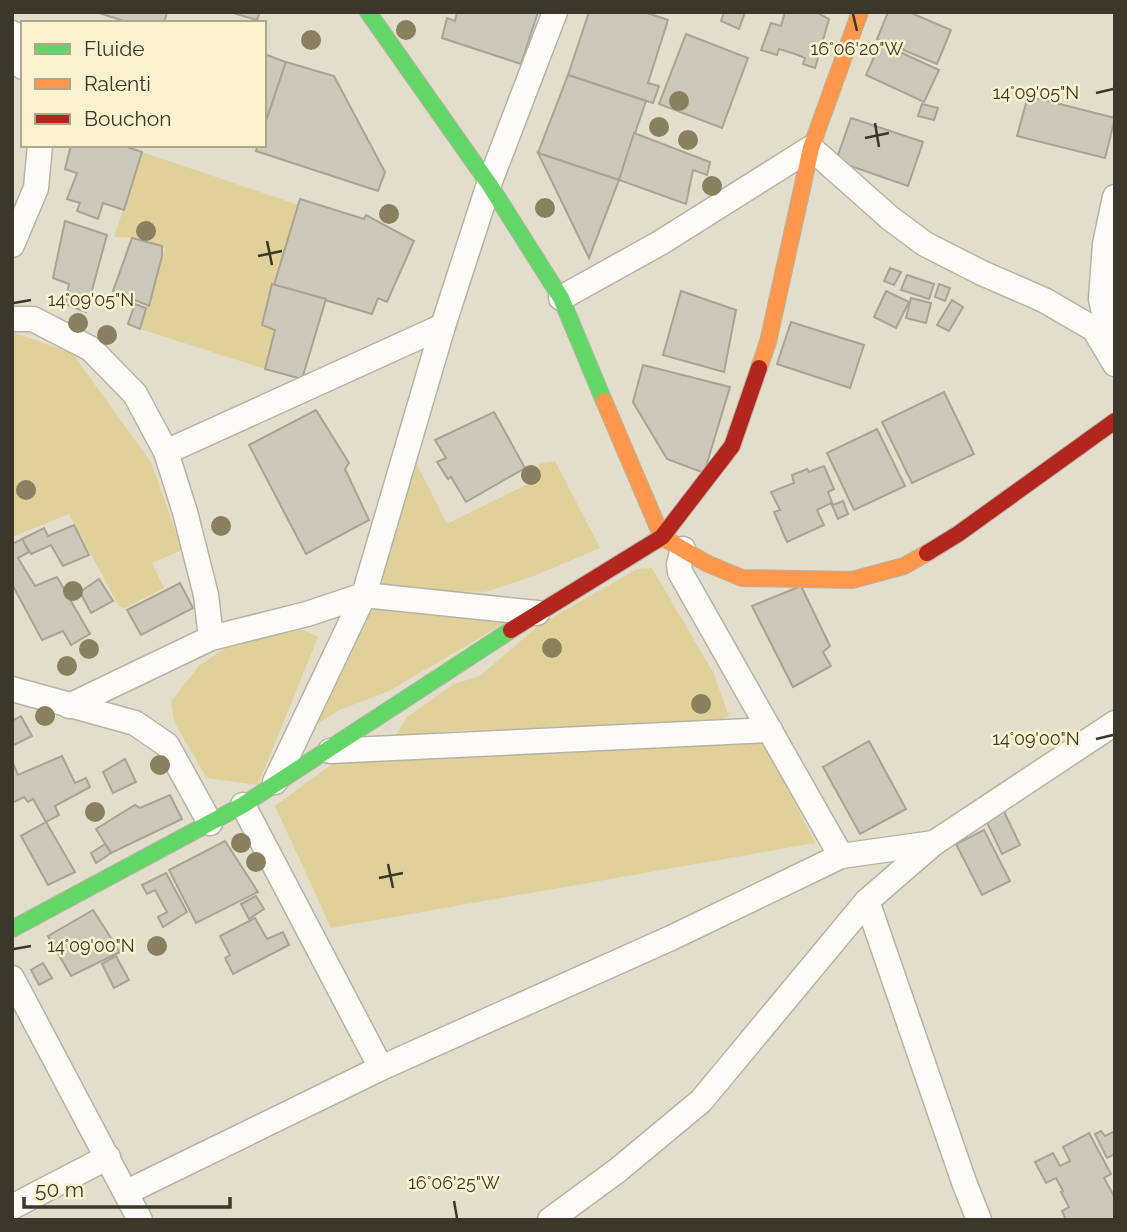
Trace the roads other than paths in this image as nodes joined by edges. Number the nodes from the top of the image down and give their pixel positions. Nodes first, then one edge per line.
1 (368, 12) edge
2 (555, 12) edge
3 (860, 12) edge
4 (12, 33) edge
5 (21, 61) edge
6 (40, 147) edge
7 (811, 148) junction
8 (489, 184) junction
9 (1115, 197) edge
10 (12, 245) edge
11 (561, 298) junction
12 (12, 319) edge
13 (443, 326) junction
14 (1115, 362) edge
15 (1115, 421) edge
16 (166, 452) junction
17 (673, 543) junction
18 (365, 595) junction
19 (537, 613) junction
20 (211, 638) junction
21 (12, 689) edge
22 (69, 706) junction
23 (1115, 723) edge
24 (770, 730) junction
25 (325, 751) junction
26 (275, 784) junction
27 (243, 804) junction
28 (210, 822) junction
29 (934, 843) junction
30 (841, 856) junction
31 (867, 901) junction
32 (12, 929) edge
33 (12, 978) edge
34 (382, 1068) junction
35 (108, 1157) junction
36 (127, 1192) junction
37 (12, 1207) edge
38 (140, 1220) edge
39 (550, 1220) edge
40 (979, 1220) edge

1 - 8 street
2 - 8 street
3 - 7 street
4 - 5 street
6 - 10 street
7 - 11 street
7 - 14 street
7 - 17 street
8 - 11 street
8 - 13 street
9 - 14 street
11 - 17 street
12 - 16 street
13 - 16 street
13 - 18 street
15 - 17 street
16 - 20 street
17 - 19 street
17 - 24 street
18 - 19 street
18 - 20 street
18 - 26 street
19 - 25 street
20 - 22 street
21 - 22 street
22 - 28 street
23 - 29 street
24 - 25 street
24 - 30 street
25 - 26 street
26 - 27 street
27 - 28 street
27 - 34 street
28 - 32 street
29 - 30 street
29 - 31 street
30 - 34 street
31 - 39 street
31 - 40 street
33 - 35 street
34 - 36 street
35 - 36 street
35 - 37 street
36 - 38 street

